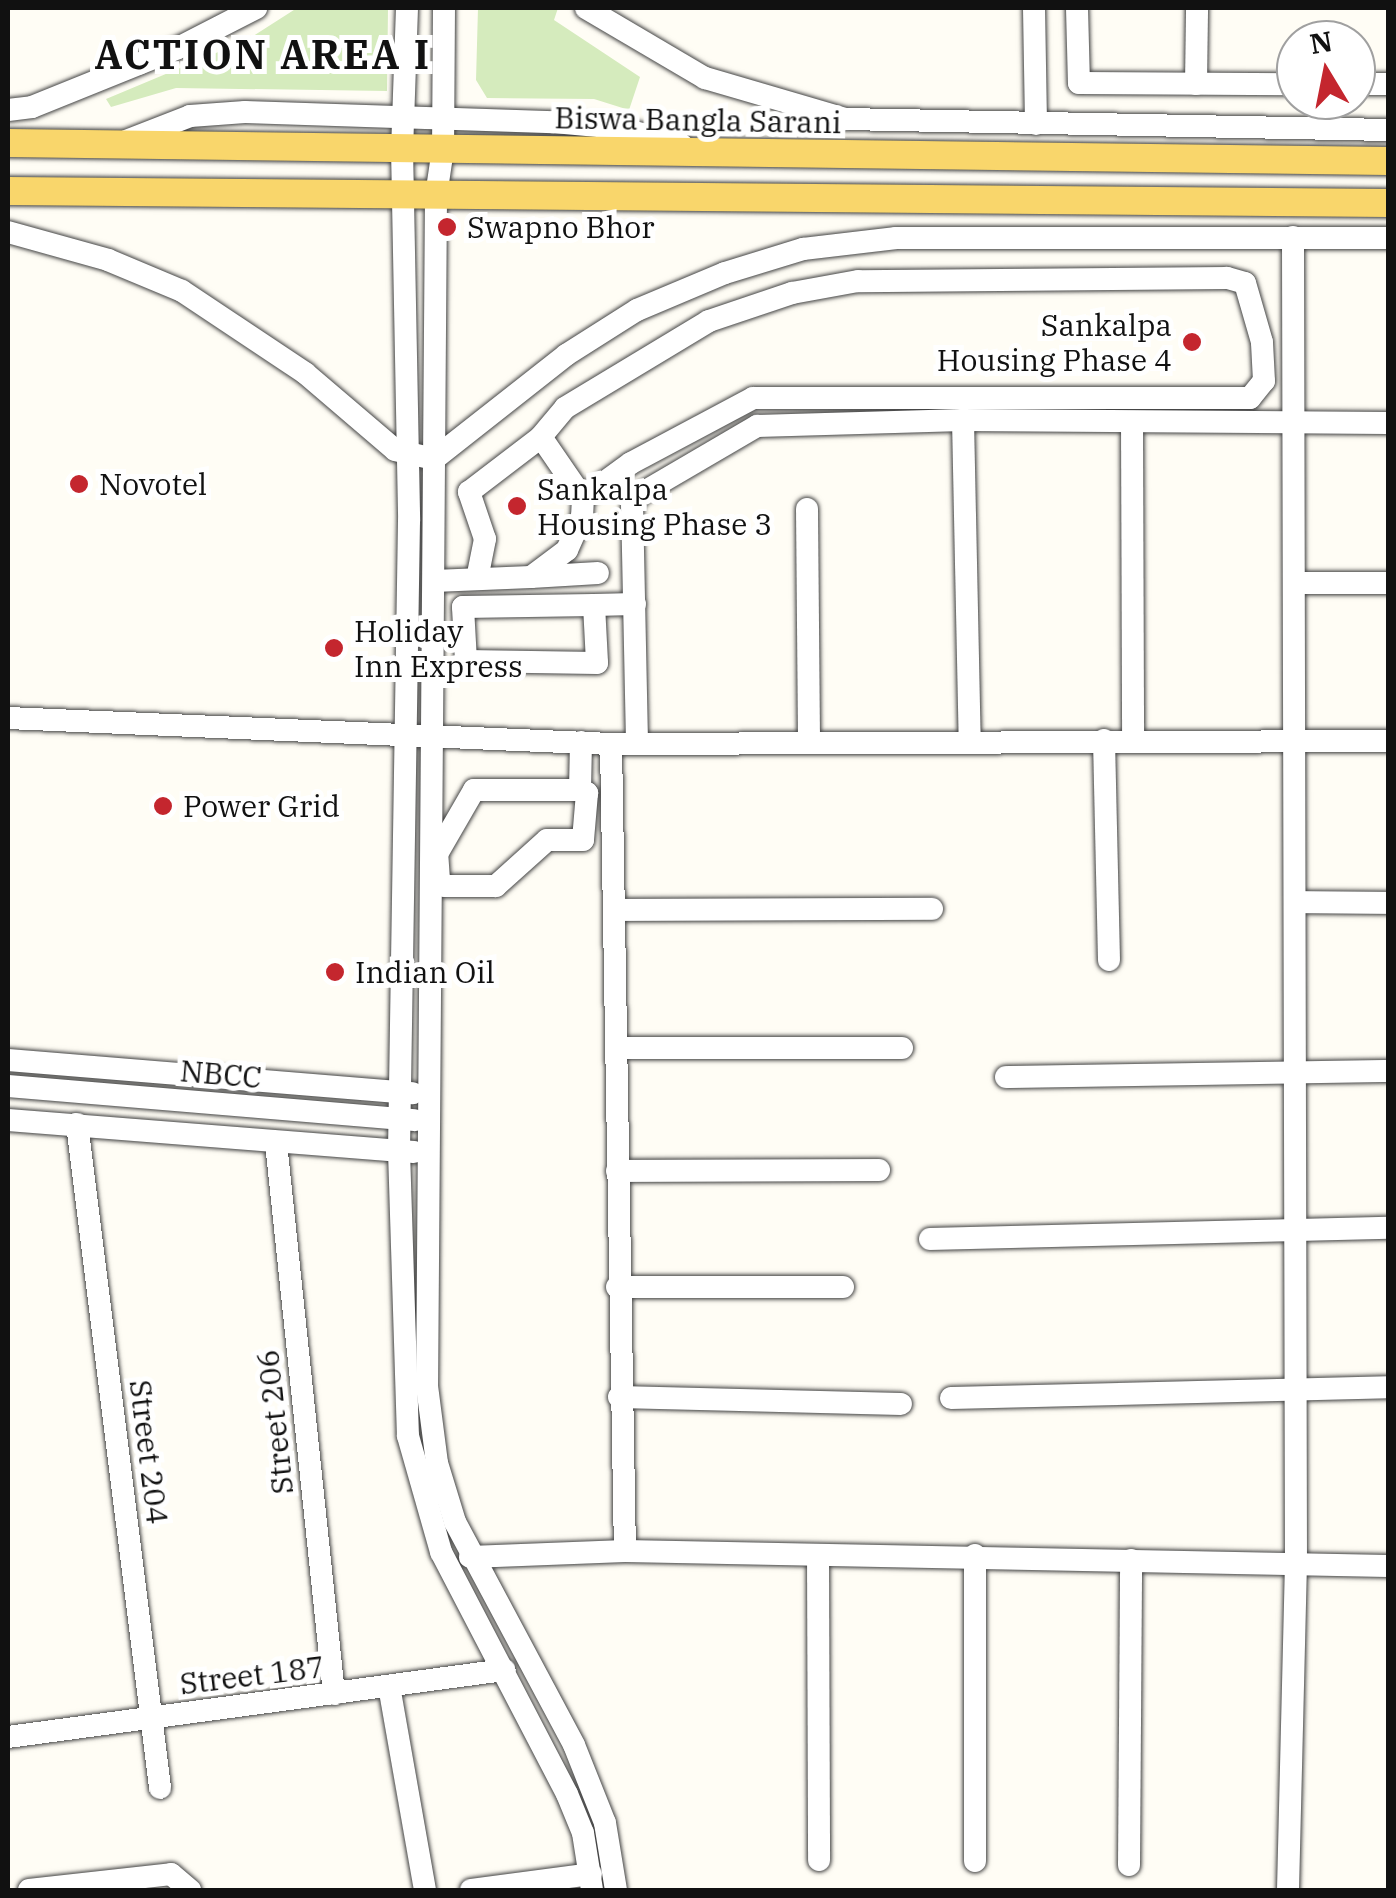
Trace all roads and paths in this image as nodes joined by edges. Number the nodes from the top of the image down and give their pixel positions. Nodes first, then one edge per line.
1 (256, 8) edge
2 (406, 8) edge
3 (444, 8) edge
4 (586, 8) edge
5 (1034, 8) edge
6 (1077, 8) edge
7 (1196, 8) edge
8 (1196, 84) junction
9 (1276, 84) edge
10 (8, 110) edge
11 (404, 116) junction
12 (443, 117) junction
13 (1036, 124) junction
14 (1388, 130) edge
15 (8, 144) edge
16 (118, 144) junction
17 (402, 148) junction
18 (443, 148) junction
19 (712, 153) junction
20 (1388, 161) edge
21 (8, 190) edge
22 (405, 196) junction
23 (436, 196) junction
24 (1388, 203) edge
25 (8, 232) edge
26 (1293, 237) junction
27 (1388, 238) edge
28 (1264, 382) junction
29 (1295, 382) junction
30 (963, 420) junction
31 (1132, 423) junction
32 (1388, 423) edge
33 (1295, 424) junction
34 (541, 437) junction
35 (409, 458) junction
36 (434, 459) junction
37 (583, 498) junction
38 (806, 510) dead end
39 (598, 573) dead end
40 (531, 577) junction
41 (477, 579) junction
42 (434, 581) junction
43 (1298, 583) junction
44 (1388, 583) edge
45 (594, 604) junction
46 (635, 604) junction
47 (434, 619) junction
48 (464, 619) junction
49 (465, 653) junction
50 (433, 654) junction
51 (8, 718) edge
52 (404, 735) junction
53 (431, 735) junction
54 (809, 739) junction
55 (1104, 740) junction
56 (1133, 740) junction
57 (1388, 741) edge
58 (581, 742) junction
59 (637, 742) junction
60 (970, 742) junction
61 (1296, 742) junction
62 (611, 744) junction
63 (580, 790) junction
64 (1296, 902) junction
65 (1388, 903) edge
66 (932, 909) dead end
67 (614, 910) junction
68 (1109, 960) dead end
69 (617, 1048) junction
70 (902, 1048) dead end
71 (8, 1060) edge
72 (1292, 1070) junction
73 (1388, 1071) edge
74 (1006, 1077) dead end
75 (8, 1086) edge
76 (400, 1093) junction
77 (430, 1094) junction
78 (8, 1120) edge
79 (400, 1120) junction
80 (429, 1121) junction
81 (77, 1124) junction
82 (276, 1143) junction
83 (399, 1151) junction
84 (428, 1152) junction
85 (879, 1170) dead end
86 (617, 1171) junction
87 (1388, 1228) edge
88 (1292, 1230) junction
89 (930, 1238) dead end
90 (617, 1287) junction
91 (843, 1287) dead end
92 (1292, 1387) junction
93 (1388, 1387) edge
94 (619, 1398) junction
95 (951, 1398) dead end
96 (902, 1404) dead end
97 (624, 1551) junction
98 (818, 1555) junction
99 (975, 1555) junction
100 (470, 1557) junction
101 (1131, 1560) junction
102 (1296, 1565) junction
103 (1388, 1566) edge
104 (504, 1670) junction
105 (389, 1686) junction
106 (334, 1694) junction
107 (152, 1718) junction
108 (8, 1737) edge
109 (160, 1788) dead end
110 (819, 1860) dead end
111 (975, 1861) dead end
112 (1129, 1866) dead end
113 (591, 1882) edge
114 (28, 1890) edge
115 (190, 1890) edge
116 (425, 1890) edge
117 (471, 1890) edge
118 (478, 1890) edge
119 (616, 1890) edge
120 (1288, 1890) edge

1 - 10 street
2 - 11 street
3 - 12 street
4 - 13 street
5 - 13 street
6 - 8 street
7 - 8 street
8 - 9 street
11 - 12 street
11 - 16 street
11 - 17 street
12 - 18 street
12 - 19 street
13 - 14 street
15 - 16 main road, Biswa Bangla Sarani
16 - 17 main road, Biswa Bangla Sarani
17 - 18 main road, Biswa Bangla Sarani
17 - 22 street
18 - 19 main road, Biswa Bangla Sarani
18 - 23 street
19 - 20 main road, Biswa Bangla Sarani
21 - 22 main road
22 - 23 main road
22 - 35 street
23 - 24 main road
23 - 36 street
25 - 35 street
26 - 27 street
26 - 29 street
26 - 36 street
28 - 29 street
28 - 34 street
28 - 37 street
29 - 33 street
30 - 31 street
30 - 46 street
30 - 60 street
31 - 33 street
31 - 56 street
32 - 33 street
33 - 43 street
34 - 37 street
34 - 41 street
35 - 36 street
35 - 52 street
36 - 42 street
37 - 40 street
38 - 54 street
39 - 40 street
40 - 41 street
41 - 42 street
42 - 47 street
43 - 44 street
43 - 61 street
45 - 46 street
45 - 48 street
45 - 49 street
46 - 59 street
47 - 48 street
47 - 50 street
48 - 49 street
49 - 50 street
50 - 53 street
51 - 52 street
52 - 53 street
52 - 76 street
53 - 58 street
53 - 77 street
54 - 59 street
54 - 60 street
55 - 56 street
55 - 60 street
55 - 68 street
56 - 61 street
57 - 61 street
58 - 62 street
58 - 63 street
59 - 62 street
61 - 64 street
62 - 67 street
63 - 63 street
64 - 65 street
64 - 72 street
66 - 67 street
67 - 69 street
69 - 70 street
69 - 86 street
71 - 76 street
72 - 73 street
72 - 74 street
72 - 88 street
75 - 79 street, NBCC
76 - 77 street
76 - 79 street
77 - 80 street
78 - 81 street
79 - 80 street, NBCC
79 - 83 street
80 - 84 street
81 - 82 street
81 - 107 street, Street 204
82 - 83 street
82 - 106 street, Street 206
83 - 84 street
83 - 104 street
84 - 100 street
85 - 86 street
86 - 90 street
87 - 88 street
88 - 89 street
88 - 92 street
90 - 91 street
90 - 94 street
92 - 93 street
92 - 95 street
92 - 102 street
94 - 96 street
94 - 97 street
97 - 98 street
97 - 100 street
98 - 99 street
98 - 110 street
99 - 101 street
99 - 111 street
100 - 119 street
101 - 102 street
101 - 112 street
102 - 103 street
102 - 120 street
104 - 105 street, Street 187
104 - 113 street
105 - 106 street, Street 187
105 - 116 street
106 - 107 street, Street 187
107 - 108 street, Street 187
107 - 109 street, Street 204
113 - 118 street
114 - 115 street
117 - 118 street

